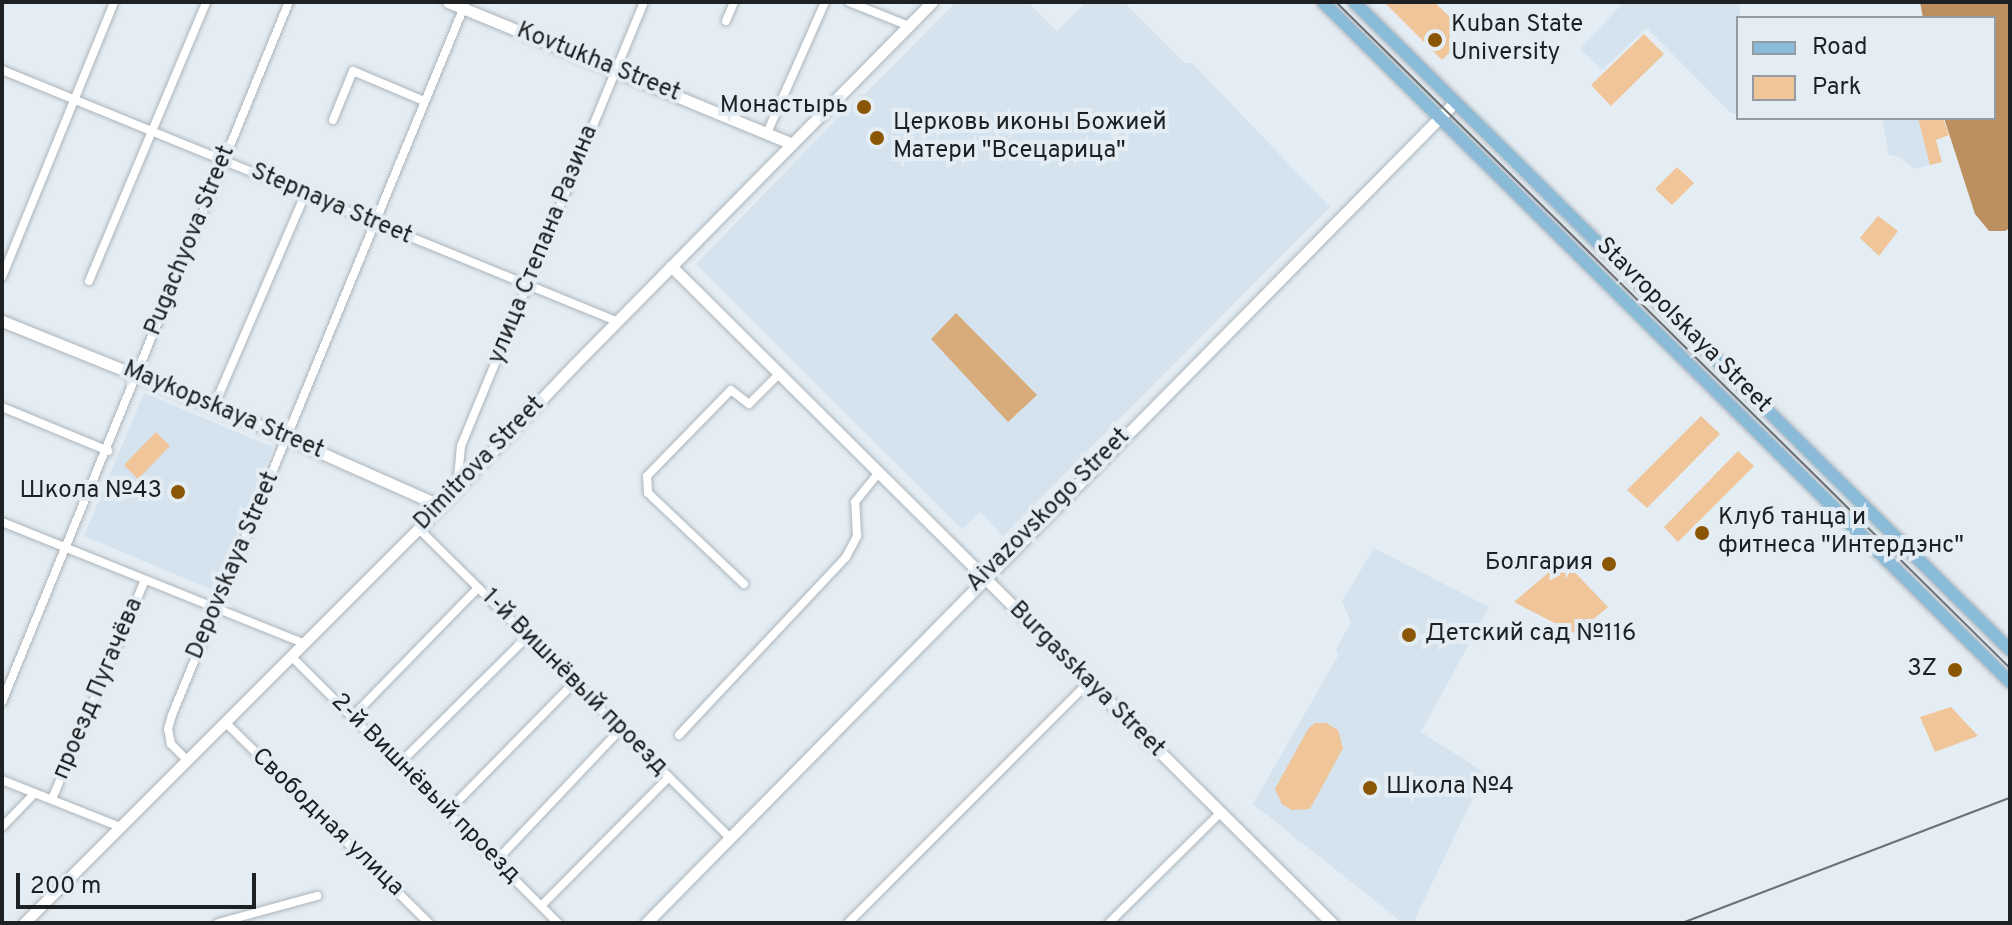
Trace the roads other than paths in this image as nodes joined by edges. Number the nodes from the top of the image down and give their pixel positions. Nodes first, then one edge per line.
1 (114, 2) edge
2 (206, 2) edge
3 (289, 2) edge
4 (448, 2) edge
5 (644, 2) edge
6 (734, 2) edge
7 (825, 2) edge
8 (849, 2) edge
9 (932, 2) edge
10 (1323, 2) edge
11 (1354, 2) edge
12 (465, 5) edge
13 (726, 21) dead end
14 (909, 26) junction
15 (615, 69) junction
16 (2, 70) edge
17 (72, 100) junction
18 (424, 101) junction
19 (1455, 102) junction
20 (1440, 117) junction
21 (333, 120) dead end
22 (152, 133) junction
23 (767, 133) junction
24 (792, 144) junction
25 (224, 161) junction
26 (305, 195) junction
27 (373, 224) junction
28 (671, 266) junction
29 (2, 277) edge
30 (89, 281) dead end
31 (528, 288) junction
32 (2, 321) edge
33 (616, 321) junction
34 (137, 375) junction
35 (778, 375) junction
36 (214, 406) junction
37 (2, 407) edge
38 (288, 437) junction
39 (108, 451) junction
40 (878, 474) junction
41 (457, 491) junction
42 (441, 506) junction
43 (2, 522) edge
44 (419, 529) junction
45 (68, 548) junction
46 (983, 578) junction
47 (145, 580) junction
48 (744, 584) dead end
49 (478, 588) junction
50 (218, 608) junction
51 (527, 637) junction
52 (303, 643) junction
53 (2010, 650) edge
54 (291, 656) junction
55 (2010, 682) edge
56 (574, 683) junction
57 (1088, 683) junction
58 (2, 702) edge
59 (353, 716) junction
60 (225, 722) junction
61 (621, 729) junction
62 (679, 735) dead end
63 (187, 760) junction
64 (400, 763) junction
65 (669, 777) junction
66 (2, 780) edge
67 (35, 793) junction
68 (52, 799) junction
69 (448, 811) junction
70 (1220, 813) junction
71 (2, 827) edge
72 (120, 827) junction
73 (729, 837) junction
74 (497, 860) junction
75 (317, 896) dead end
76 (542, 905) junction
77 (24, 923) edge
78 (218, 923) edge
79 (429, 923) edge
80 (558, 923) edge
81 (646, 923) edge
82 (848, 923) edge
83 (1109, 923) edge
84 (1332, 923) edge

1 - 17 street
2 - 22 street
3 - 25 street, Pugachyova Street
4 - 12 street, Kovtukha Street
5 - 15 street, улица Степана Разина
6 - 13 street
7 - 23 street
8 - 14 street
9 - 14 street, Dimitrova Street
10 - 20 main road, Stavropolskaya Street
11 - 19 main road, Stavropolskaya Street
12 - 15 street, Kovtukha Street
12 - 18 street, Depovskaya Street
14 - 24 street, Dimitrova Street
15 - 23 street, Kovtukha Street
15 - 31 street, улица Степана Разина
16 - 17 street, Stepnaya Street
17 - 22 street, Stepnaya Street
17 - 29 street
18 - 21 street
18 - 27 street, Depovskaya Street
19 - 20 street, Aivazovskogo Street
19 - 53 main road, Stavropolskaya Street
20 - 46 street, Aivazovskogo Street
20 - 55 main road, Stavropolskaya Street
22 - 25 street, Stepnaya Street
22 - 30 street
23 - 24 street, Kovtukha Street
24 - 28 street, Dimitrova Street
25 - 26 street, Stepnaya Street
25 - 34 street, Pugachyova Street
26 - 27 street, Stepnaya Street
26 - 36 street
27 - 31 street, Stepnaya Street
27 - 38 street, Depovskaya Street
28 - 33 street, Dimitrova Street
28 - 35 street, Burgasskaya Street
31 - 33 street, Stepnaya Street
31 - 41 street, улица Степана Разина
32 - 34 street, Maykopskaya Street
33 - 41 street, Dimitrova Street
34 - 36 street, Maykopskaya Street
34 - 39 street, Pugachyova Street
35 - 40 street, Burgasskaya Street
35 - 48 street
36 - 38 street, Maykopskaya Street
37 - 39 street
38 - 42 street, Maykopskaya Street
38 - 50 street, Depovskaya Street
39 - 45 street, Pugachyova Street
40 - 46 street, Burgasskaya Street
40 - 62 street
41 - 42 street, Dimitrova Street
42 - 44 street, Dimitrova Street
43 - 45 street
44 - 49 street, 1-й Вишнёвый проезд
44 - 52 street, Dimitrova Street
45 - 47 street
45 - 58 street, Pugachyova Street
46 - 57 street, Burgasskaya Street
46 - 73 street, Aivazovskogo Street
47 - 50 street
47 - 68 street, проезд Пугачёва
49 - 51 street, 1-й Вишнёвый проезд
49 - 59 street
50 - 52 street
50 - 63 street, Depovskaya Street
51 - 56 street, 1-й Вишнёвый проезд
51 - 64 street
52 - 54 street, Dimitrova Street
54 - 59 street, 2-й Вишнёвый проезд
54 - 60 street, Dimitrova Street
56 - 61 street, 1-й Вишнёвый проезд
56 - 69 street
57 - 70 street, Burgasskaya Street
57 - 82 street
59 - 64 street, 2-й Вишнёвый проезд
60 - 63 street, Dimitrova Street
60 - 79 street, Свободная улица
61 - 65 street, 1-й Вишнёвый проезд
61 - 74 street
63 - 72 street, Dimitrova Street
64 - 69 street, 2-й Вишнёвый проезд
65 - 73 street, 1-й Вишнёвый проезд
65 - 76 street
66 - 67 street
67 - 68 street
67 - 71 street
68 - 72 street
69 - 74 street, 2-й Вишнёвый проезд
70 - 83 street
70 - 84 street, Burgasskaya Street
72 - 77 street, Dimitrova Street
73 - 81 street, Aivazovskogo Street
74 - 76 street, 2-й Вишнёвый проезд
75 - 78 street
76 - 80 street, 2-й Вишнёвый проезд

